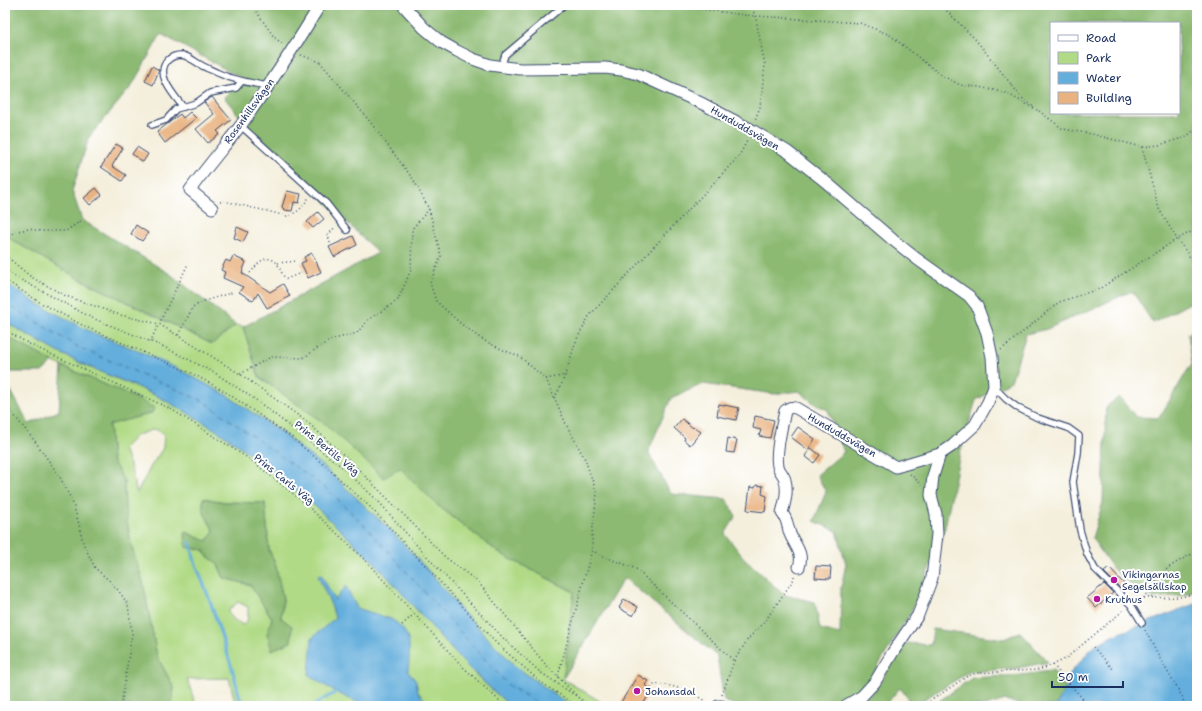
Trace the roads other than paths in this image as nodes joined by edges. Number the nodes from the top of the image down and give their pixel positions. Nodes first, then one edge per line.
1 (320, 5) edge
2 (403, 5) edge
3 (564, 5) edge
4 (500, 67) junction
5 (242, 81) junction
6 (268, 86) junction
7 (183, 107) junction
8 (152, 125) dead end
9 (240, 125) junction
10 (212, 208) road end
11 (347, 230) dead end
12 (994, 387) junction
13 (940, 454) junction
14 (799, 567) road end
15 (1142, 623) road end
16 (845, 706) edge

1 - 6 street, Rosenhillsvägen
2 - 4 street, Hunduddsvägen
3 - 4 lane
4 - 12 street, Hunduddsvägen
5 - 6 lane
5 - 7 lane
5 - 7 lane
6 - 9 street, Rosenhillsvägen
7 - 8 lane
9 - 10 street, Rosenhillsvägen
9 - 11 lane
12 - 13 street, Hunduddsvägen
12 - 15 lane
13 - 14 street, Hunduddsvägen
13 - 16 street

